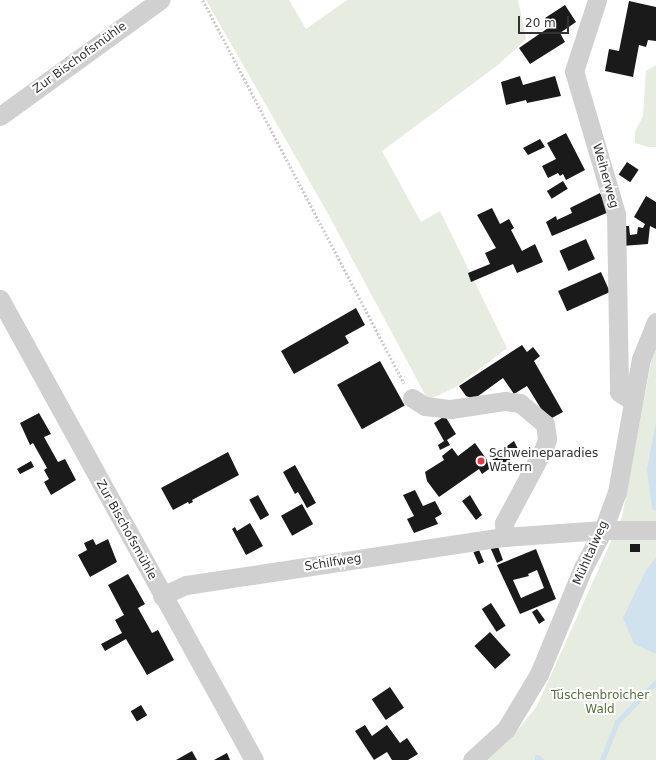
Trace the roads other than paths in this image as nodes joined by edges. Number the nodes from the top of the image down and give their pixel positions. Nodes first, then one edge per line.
1 (160, 0) edge
2 (597, 0) edge
3 (0, 116) edge
4 (0, 299) edge
5 (656, 322) edge
6 (412, 398) road end
7 (631, 400) junction
8 (603, 530) junction
9 (656, 530) edge
10 (505, 536) junction
11 (162, 596) junction
12 (254, 760) edge
13 (472, 760) edge

1 - 3 street, Zur Bischofsmühle
2 - 7 street, Weiherweg
4 - 11 street, Zur Bischofsmühle
5 - 7 street, Mühltalweg
6 - 10 street
7 - 8 street, Mühltalweg
8 - 9 street, Schilfweg
8 - 10 street, Schilfweg
8 - 13 street, Mühltalweg
10 - 11 street, Schilfweg
11 - 12 street, Zur Bischofsmühle

